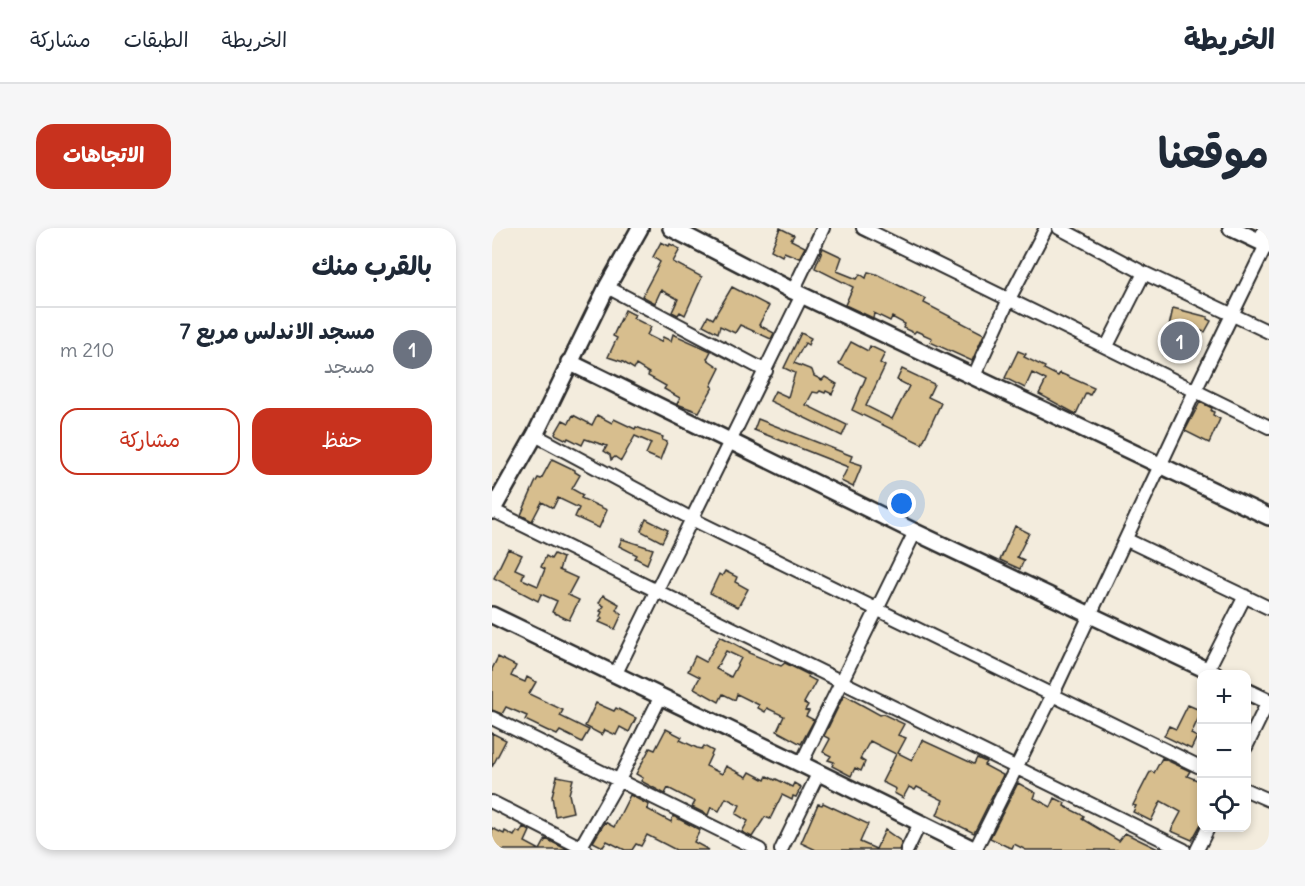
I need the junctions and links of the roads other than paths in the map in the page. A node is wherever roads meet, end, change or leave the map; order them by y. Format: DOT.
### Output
graph roads {
  1 [pos="640,228"];
  2 [pos="671,228"];
  3 [pos="823,228"];
  4 [pos="863,228"];
  5 [pos="1046,228"];
  6 [pos="1059,228"];
  7 [pos="1231,228"];
  8 [pos="1265,240"];
  9 [pos="1144,273"];
  10 [pos="607,287"];
  11 [pos="798,293"];
  12 [pos="1009,299"];
  13 [pos="1232,314"];
  14 [pos="1269,332"];
  15 [pos="1107,346"];
  16 [pos="569,362"];
  17 [pos="766,371"];
  18 [pos="974,376"];
  19 [pos="1195,391"];
  20 [pos="1269,427"];
  21 [pos="535,435"];
  22 [pos="731,440"];
  23 [pos="1160,465"];
  24 [pos="492,511"];
  25 [pos="1269,517"];
  26 [pos="692,519"];
  27 [pos="915,532"];
  28 [pos="1127,540"];
  29 [pos="656,591"];
  30 [pos="1245,596"];
  31 [pos="1269,608"];
  32 [pos="876,609"];
  33 [pos="1091,614"];
  34 [pos="492,615"];
  35 [pos="1205,670"];
  36 [pos="1212,670"];
  37 [pos="616,674"];
  38 [pos="841,680"];
  39 [pos="1251,694"];
  40 [pos="661,696"];
  41 [pos="1052,696"];
  42 [pos="1268,702"];
  43 [pos="492,718"];
  44 [pos="1251,737"];
  45 [pos="801,764"];
  46 [pos="1197,766"];
  47 [pos="1016,769"];
  48 [pos="819,772"];
  49 [pos="619,780"];
  50 [pos="1251,792"];
  51 [pos="1269,800"];
  52 [pos="492,802"];
  53 [pos="920,823"];
  54 [pos="1206,832"];
  55 [pos="581,849"];
  56 [pos="760,850"];
  57 [pos="781,850"];
  58 [pos="907,850"];
  59 [pos="975,850"];
  60 [pos="1184,850"];
  61 [pos="1197,850"];
  1 -- 10 [label="street"];
  2 -- 11 [label="street"];
  3 -- 11 [label="street"];
  4 -- 12 [label="street"];
  5 -- 12 [label="street"];
  6 -- 9 [label="street"];
  7 -- 8 [label="street"];
  8 -- 13 [label="street"];
  9 -- 13 [label="street"];
  9 -- 15 [label="street"];
  10 -- 16 [label="street"];
  10 -- 17 [label="street"];
  11 -- 17 [label="street"];
  11 -- 18 [label="street"];
  12 -- 15 [label="street"];
  12 -- 18 [label="street"];
  13 -- 14 [label="street"];
  13 -- 19 [label="street"];
  15 -- 19 [label="street"];
  16 -- 21 [label="street"];
  16 -- 22 [label="street"];
  17 -- 22 [label="street"];
  18 -- 23 [label="street"];
  19 -- 20 [label="street"];
  19 -- 23 [label="street"];
  21 -- 24 [label="street"];
  21 -- 26 [label="street"];
  22 -- 26 [label="street"];
  22 -- 27 [label="street"];
  23 -- 25 [label="street"];
  23 -- 28 [label="street"];
  24 -- 29 [label="street"];
  26 -- 29 [label="street"];
  26 -- 32 [label="street"];
  27 -- 32 [label="street"];
  27 -- 33 [label="street"];
  28 -- 30 [label="street"];
  28 -- 33 [label="street"];
  29 -- 37 [label="street"];
  29 -- 38 [label="street"];
  30 -- 31 [label="street"];
  30 -- 36 [label="street"];
  32 -- 38 [label="street"];
  32 -- 41 [label="street"];
  33 -- 35 [label="street"];
  33 -- 41 [label="street"];
  34 -- 37 [label="street"];
  37 -- 40 [label="street"];
  38 -- 45 [label="street"];
  38 -- 47 [label="street"];
  39 -- 42 [label="street"];
  40 -- 45 [label="street"];
  40 -- 49 [label="street"];
  41 -- 46 [label="street"];
  41 -- 47 [label="street"];
  42 -- 44 [label="street"];
  43 -- 49 [label="street"];
  45 -- 48 [label="street"];
  47 -- 59 [label="street"];
  47 -- 60 [label="street"];
  48 -- 53 [label="street"];
  48 -- 57 [label="street"];
  49 -- 55 [label="street"];
  49 -- 56 [label="street"];
  50 -- 51 [label="street"];
  52 -- 55 [label="street"];
  53 -- 58 [label="street"];
  53 -- 59 [label="street"];
  54 -- 61 [label="street"];
}
